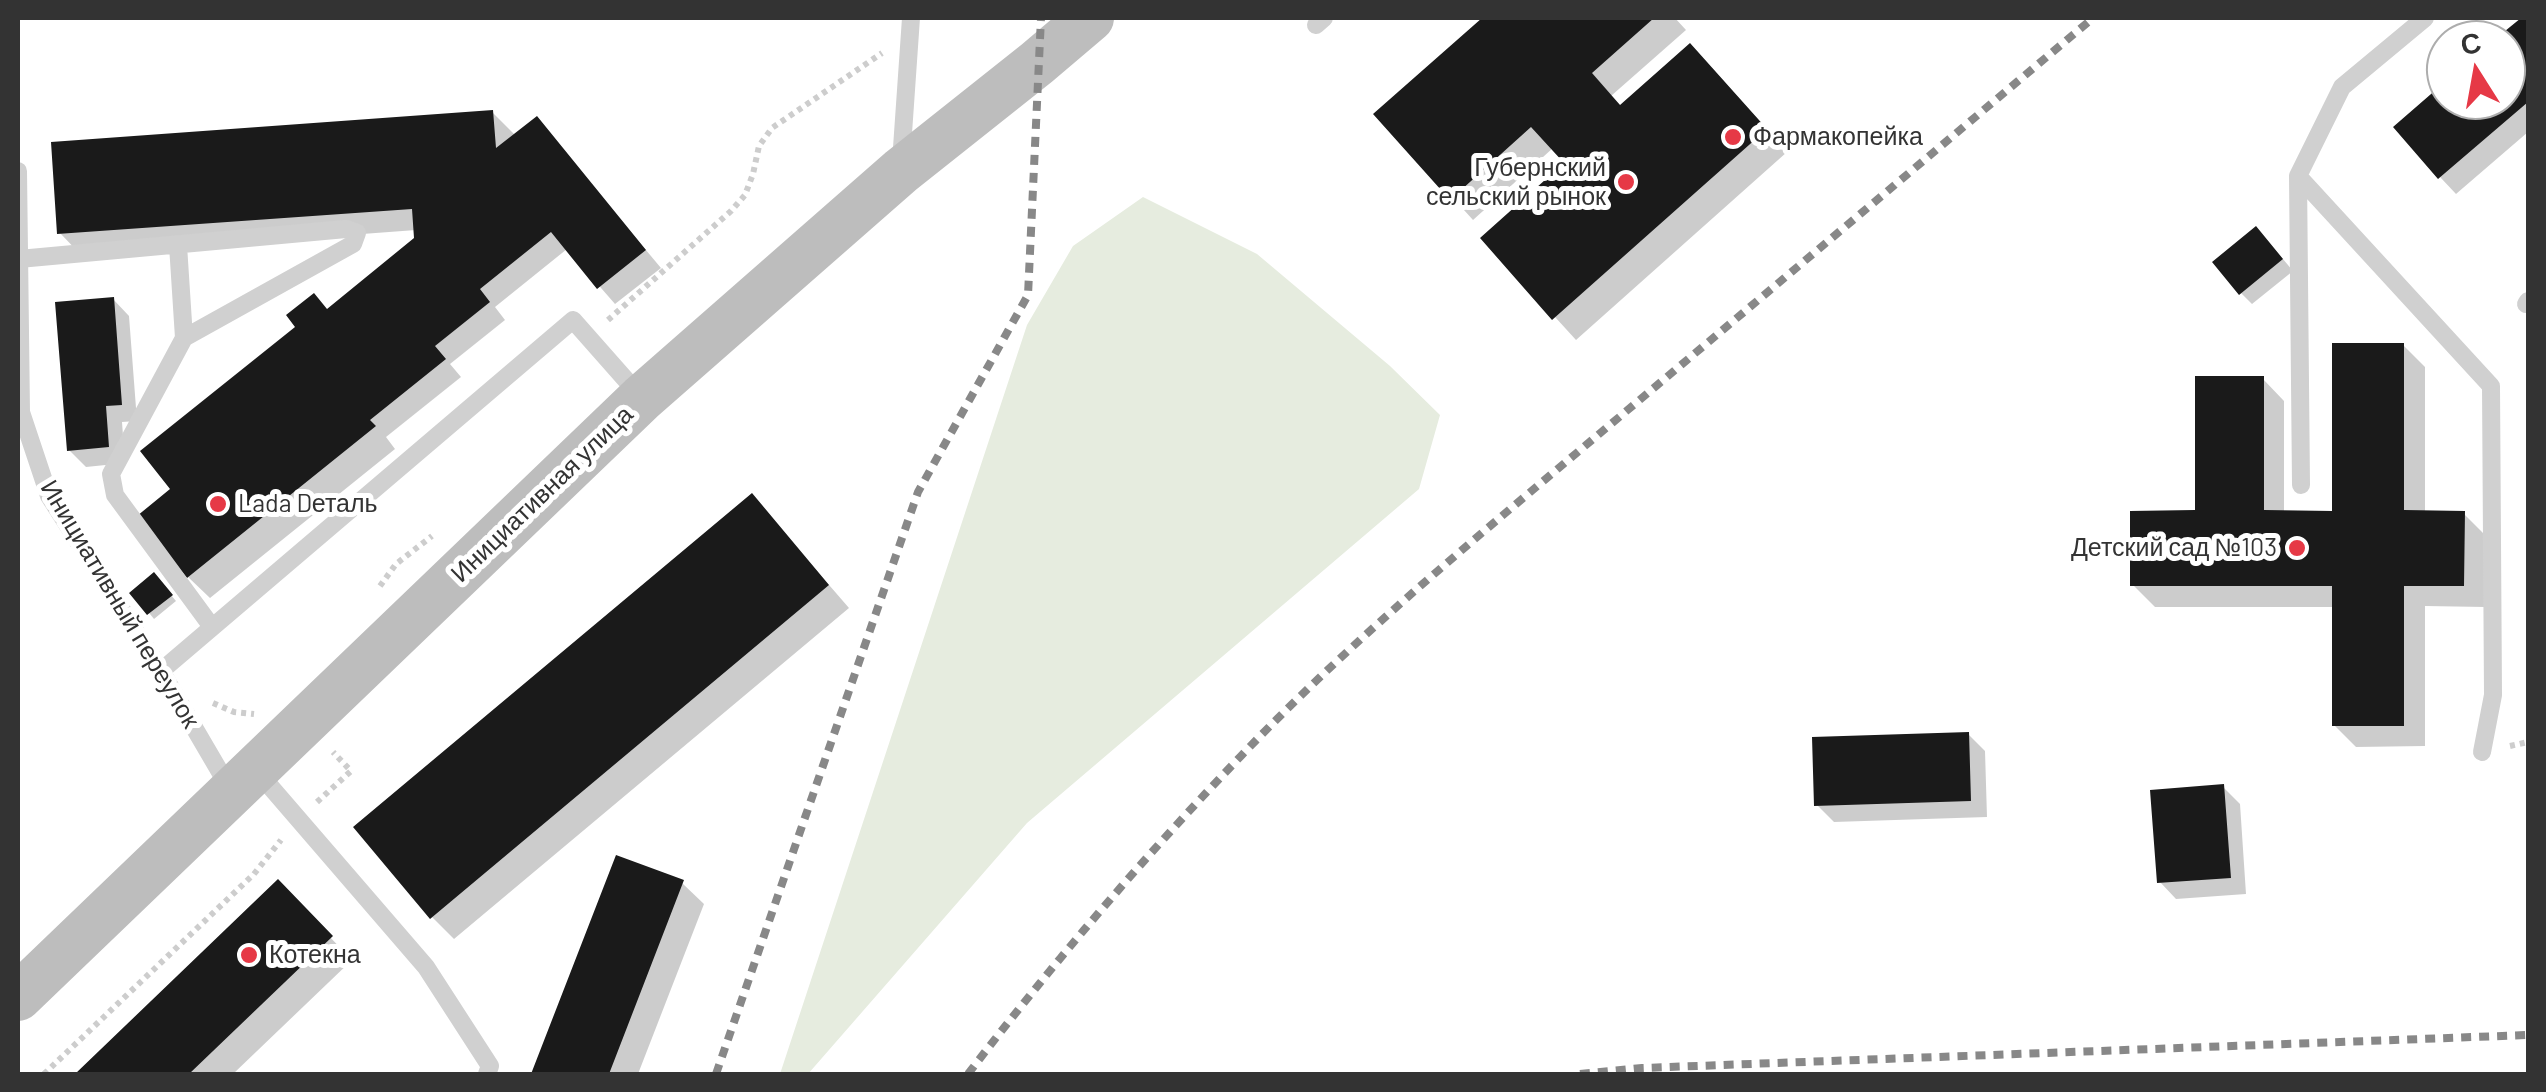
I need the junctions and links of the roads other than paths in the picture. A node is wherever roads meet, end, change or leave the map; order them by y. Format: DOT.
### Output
graph roads {
  1 [pos="1090,18"];
  2 [pos="2425,18"];
  3 [pos="910,27"];
  4 [pos="18,170"];
  5 [pos="901,171"];
  6 [pos="2298,176"];
  7 [pos="178,244"];
  8 [pos="19,260"];
  9 [pos="19,335"];
  10 [pos="184,338"];
  11 [pos="642,398"];
  12 [pos="2301,485"];
  13 [pos="212,627"];
  14 [pos="161,671"];
  15 [pos="2482,752"];
  16 [pos="244,781"];
  17 [pos="18,997"];
  18 [pos="486,1074"];
  1 -- 5 [label="main road, Инициативная улица"];
  2 -- 6 [label="lane"];
  3 -- 5 [label="lane"];
  4 -- 8 [label="lane, Инициативный переулок"];
  5 -- 11 [label="main road, Инициативная улица"];
  6 -- 12 [label="lane"];
  6 -- 15 [label="lane"];
  7 -- 8 [label="lane"];
  7 -- 10 [label="lane"];
  7 -- 10 [label="lane"];
  8 -- 9 [label="lane, Инициативный переулок"];
  9 -- 14 [label="lane, Инициативный переулок"];
  10 -- 13 [label="lane"];
  11 -- 13 [label="lane"];
  11 -- 16 [label="main road, Инициативная улица"];
  13 -- 14 [label="lane"];
  14 -- 16 [label="lane, Инициативный переулок"];
  16 -- 17 [label="main road, Инициативная улица"];
  16 -- 18 [label="lane, Инициативный переулок"];
}
